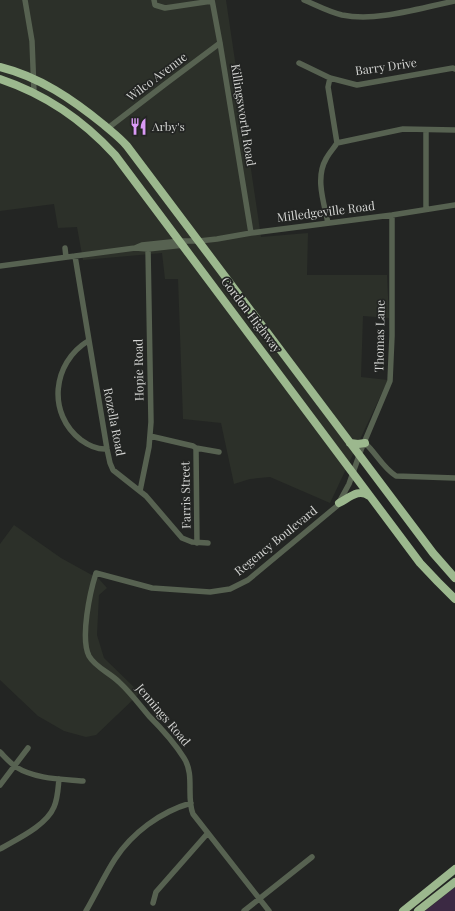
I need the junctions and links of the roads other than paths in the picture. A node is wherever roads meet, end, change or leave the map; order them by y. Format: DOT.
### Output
graph roads {
  1 [pos="25,0"];
  2 [pos="154,0"];
  3 [pos="212,0"];
  4 [pos="304,0"];
  5 [pos="455,1"];
  6 [pos="184,3"];
  7 [pos="220,43"];
  8 [pos="299,63"];
  9 [pos="0,67"];
  10 [pos="455,69"];
  11 [pos="330,78"];
  12 [pos="0,79"];
  13 [pos="34,79"];
  14 [pos="34,92"];
  15 [pos="108,128"];
  16 [pos="426,130"];
  17 [pos="455,130"];
  18 [pos="337,143"];
  19 [pos="455,205"];
  20 [pos="426,209"];
  21 [pos="392,215"];
  22 [pos="328,223"];
  23 [pos="251,233"];
  24 [pos="199,241"];
  25 [pos="182,243"];
  26 [pos="65,248"];
  27 [pos="135,248"];
  28 [pos="148,249"];
  29 [pos="74,256"];
  30 [pos="66,257"];
  31 [pos="0,266"];
  32 [pos="88,341"];
  33 [pos="150,436"];
  34 [pos="350,443"];
  35 [pos="365,443"];
  36 [pos="196,448"];
  37 [pos="106,449"];
  38 [pos="219,452"];
  39 [pos="359,456"];
  40 [pos="353,473"];
  41 [pos="455,478"];
  42 [pos="140,491"];
  43 [pos="372,499"];
  44 [pos="339,503"];
  45 [pos="197,543"];
  46 [pos="208,543"];
  47 [pos="96,573"];
  48 [pos="455,578"];
  49 [pos="455,599"];
  50 [pos="28,748"];
  51 [pos="0,752"];
  52 [pos="15,766"];
  53 [pos="59,779"];
  54 [pos="83,781"];
  55 [pos="0,785"];
  56 [pos="191,803"];
  57 [pos="207,834"];
  58 [pos="0,849"];
  59 [pos="312,857"];
  60 [pos="455,870"];
  61 [pos="455,882"];
  62 [pos="260,899"];
  63 [pos="153,903"];
  64 [pos="86,911"];
  65 [pos="244,911"];
  66 [pos="270,911"];
  67 [pos="403,911"];
  68 [pos="418,911"];
  1 -- 13 [label="street"];
  2 -- 6 [label="street"];
  3 -- 6 [label="street"];
  3 -- 7 [label="street, Killingsworth Road"];
  4 -- 5 [label="street"];
  7 -- 15 [label="street, Wilco Avenue"];
  7 -- 23 [label="street, Killingsworth Road"];
  8 -- 11 [label="street, Barry Drive"];
  9 -- 13 [label="highway, Gordon Highway"];
  10 -- 11 [label="street, Barry Drive"];
  11 -- 18 [label="street"];
  12 -- 14 [label="highway, Gordon Highway"];
  13 -- 14 [label="street"];
  13 -- 15 [label="highway, Gordon Highway"];
  14 -- 25 [label="highway, Gordon Highway"];
  15 -- 24 [label="highway, Gordon Highway"];
  16 -- 17 [label="street"];
  16 -- 18 [label="street"];
  16 -- 20 [label="street"];
  18 -- 22 [label="street"];
  19 -- 20 [label="street, Milledgeville Road"];
  20 -- 21 [label="street, Milledgeville Road"];
  21 -- 22 [label="street, Milledgeville Road"];
  21 -- 35 [label="street, Thomas Lane"];
  22 -- 23 [label="street, Milledgeville Road"];
  23 -- 24 [label="street, Milledgeville Road"];
  24 -- 25 [label="street, Milledgeville Road"];
  24 -- 34 [label="highway, Gordon Highway"];
  25 -- 27 [label="street, Milledgeville Road"];
  25 -- 28 [label="street, Milledgeville Road"];
  25 -- 40 [label="highway, Gordon Highway"];
  26 -- 30 [label="street"];
  27 -- 28 [label="street, Milledgeville Road"];
  27 -- 29 [label="street, Milledgeville Road"];
  28 -- 33 [label="street, Hopie Road"];
  29 -- 30 [label="street, Milledgeville Road"];
  29 -- 32 [label="street, Rozella Road"];
  30 -- 31 [label="street, Milledgeville Road"];
  32 -- 37 [label="street, Rozella Road"];
  32 -- 37 [label="street"];
  33 -- 36 [label="street, Farris Street"];
  33 -- 42 [label="street, Hopie Road"];
  34 -- 35 [label="highway"];
  34 -- 39 [label="highway, Gordon Highway"];
  35 -- 39 [label="street, Thomas Lane"];
  35 -- 41 [label="street"];
  36 -- 38 [label="street, Farris Street"];
  36 -- 45 [label="street, Farris Street"];
  37 -- 42 [label="street, Rozella Road"];
  39 -- 40 [label="street, Thomas Lane"];
  39 -- 48 [label="highway, Gordon Highway"];
  40 -- 43 [label="highway, Gordon Highway"];
  40 -- 44 [label="street, Regency Boulevard"];
  42 -- 45 [label="street, Rozella Road"];
  43 -- 44 [label="highway"];
  43 -- 49 [label="highway, Gordon Highway"];
  44 -- 47 [label="street, Regency Boulevard"];
  45 -- 46 [label="street, Rozella Road"];
  47 -- 56 [label="street, Jennings Road"];
  50 -- 52 [label="street"];
  51 -- 52 [label="street"];
  52 -- 53 [label="street"];
  52 -- 55 [label="street"];
  53 -- 54 [label="street"];
  53 -- 58 [label="street"];
  56 -- 57 [label="street, Jennings Road"];
  56 -- 64 [label="street"];
  57 -- 62 [label="street, Jennings Road"];
  57 -- 63 [label="street"];
  59 -- 62 [label="street"];
  60 -- 67 [label="highway"];
  61 -- 68 [label="highway"];
  62 -- 65 [label="street"];
  62 -- 66 [label="street, Jennings Road"];
}
